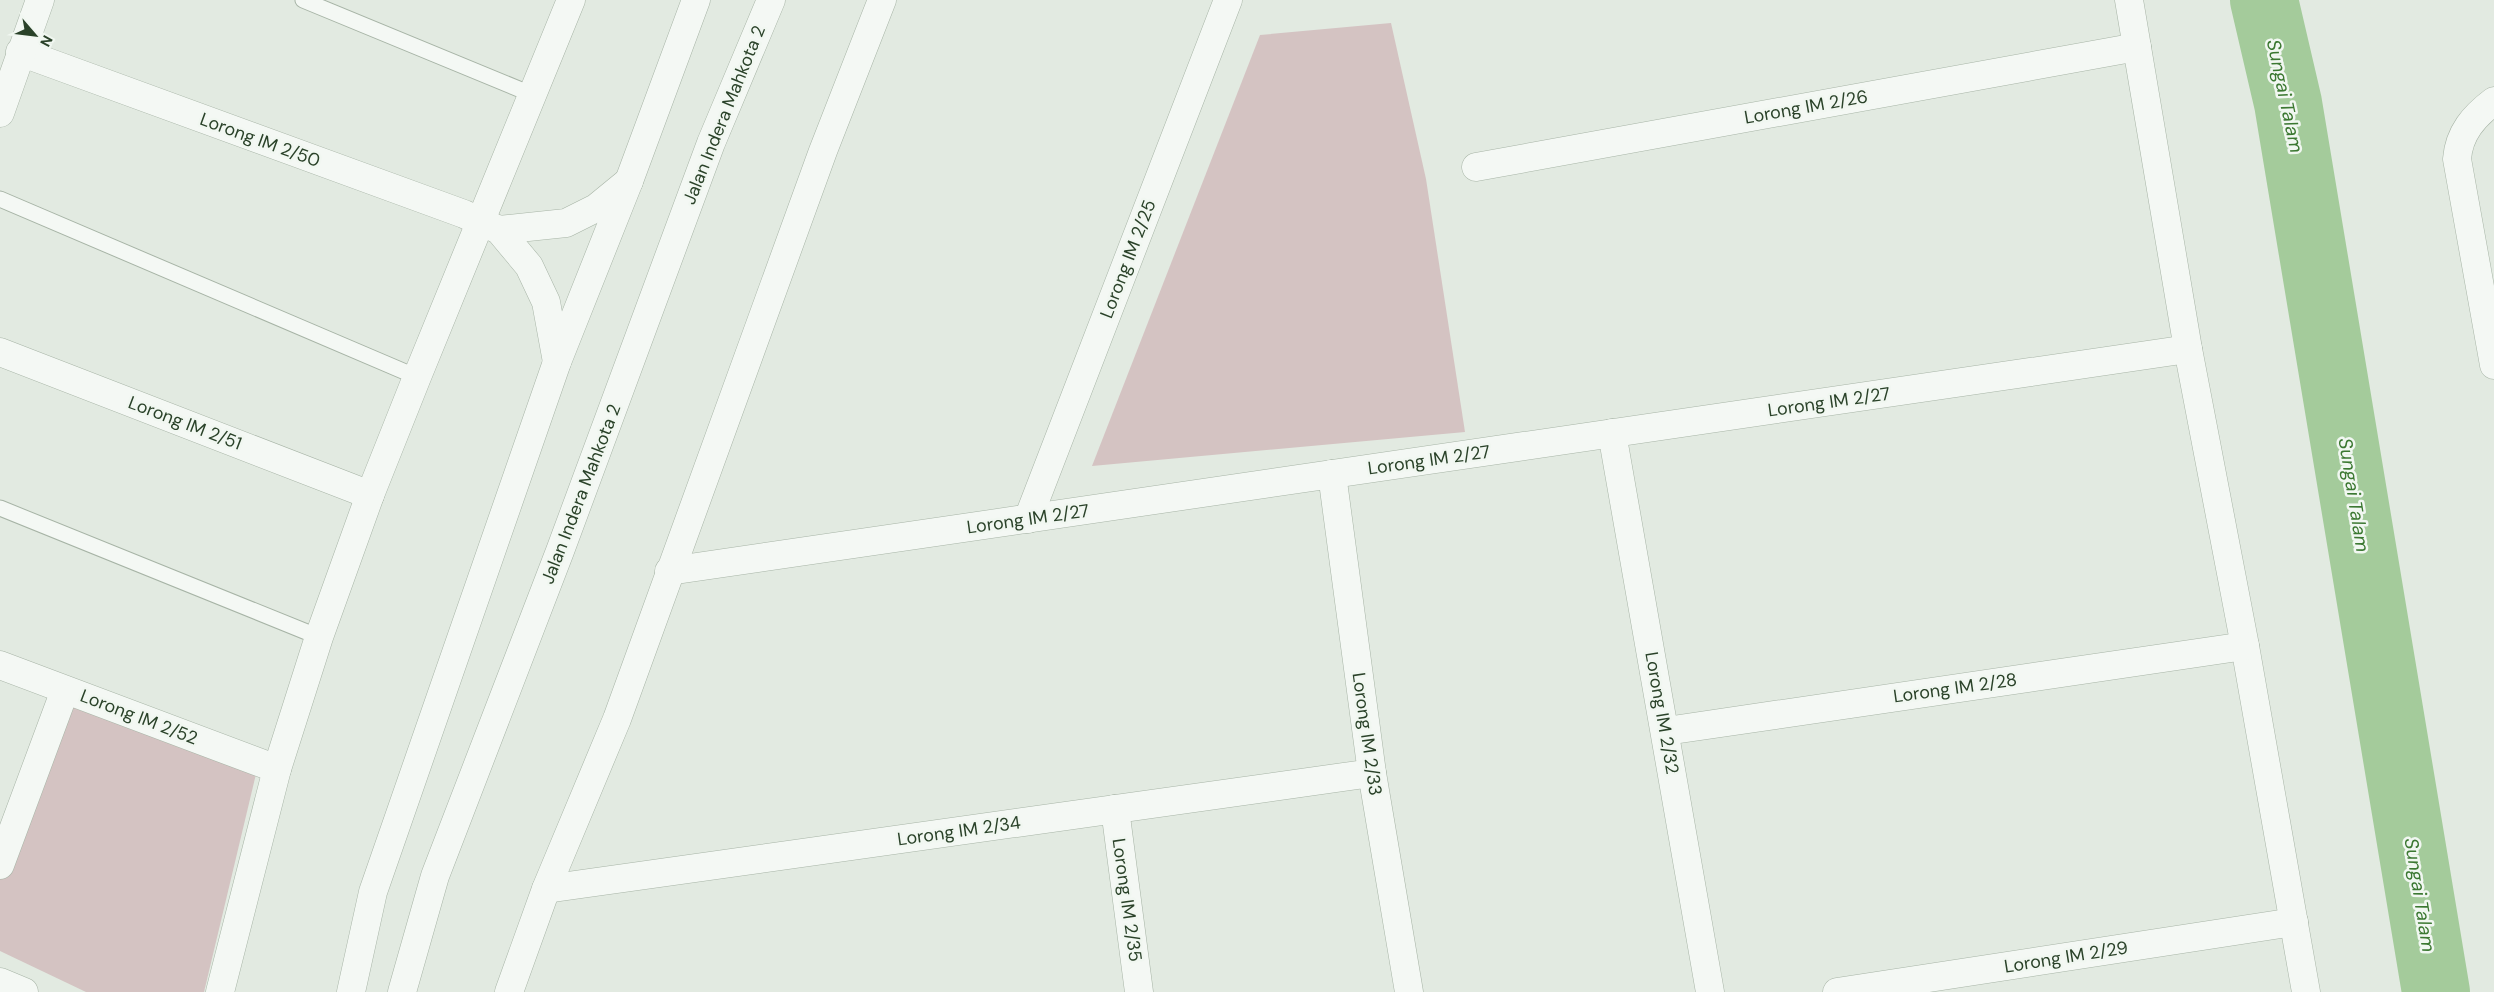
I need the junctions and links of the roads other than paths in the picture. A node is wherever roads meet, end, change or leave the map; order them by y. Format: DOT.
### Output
graph roads {
  1 [pos="40,0"];
  2 [pos="303,0"];
  3 [pos="571,0"];
  4 [pos="696,0"];
  5 [pos="771,0"];
  6 [pos="882,0"];
  7 [pos="1228,0"];
  8 [pos="2130,0"];
  9 [pos="2137,47"];
  10 [pos="20,52"];
  11 [pos="531,94"];
  12 [pos="2485,108"];
  13 [pos="0,113"];
  14 [pos="1476,167"];
  15 [pos="629,181"];
  16 [pos="0,199"];
  17 [pos="490,225"];
  18 [pos="2188,349"];
  19 [pos="0,352"];
  20 [pos="557,362"];
  21 [pos="2494,365"];
  22 [pos="417,377"];
  23 [pos="1612,433"];
  24 [pos="1332,474"];
  25 [pos="370,495"];
  26 [pos="0,508"];
  27 [pos="1028,519"];
  28 [pos="669,571"];
  29 [pos="319,637"];
  30 [pos="2245,646"];
  31 [pos="0,665"];
  32 [pos="66,690"];
  33 [pos="1666,731"];
  34 [pos="277,769"];
  35 [pos="1372,773"];
  36 [pos="1114,809"];
  37 [pos="7,825"];
  38 [pos="0,865"];
  39 [pos="546,889"];
  40 [pos="2294,922"];
  41 [pos="0,982"];
  42 [pos="24,992"];
  43 [pos="220,992"];
  44 [pos="351,992"];
  45 [pos="402,992"];
  46 [pos="509,992"];
  47 [pos="1139,992"];
  48 [pos="1409,992"];
  49 [pos="1710,992"];
  50 [pos="1837,992"];
  51 [pos="2306,992"];
  1 -- 10 [label="street"];
  2 -- 11 [label="lane"];
  3 -- 11 [label="street"];
  4 -- 15 [label="street"];
  5 -- 45 [label="street, Jalan Indera Mahkota 2"];
  6 -- 28 [label="street"];
  7 -- 27 [label="street, Lorong IM 2/25"];
  8 -- 9 [label="street"];
  9 -- 14 [label="street, Lorong IM 2/26"];
  9 -- 18 [label="street"];
  10 -- 13 [label="street"];
  10 -- 17 [label="street, Lorong IM 2/50"];
  11 -- 17 [label="street"];
  12 -- 21 [label="street"];
  15 -- 17 [label="street"];
  15 -- 20 [label="street"];
  16 -- 22 [label="lane"];
  17 -- 20 [label="street"];
  17 -- 22 [label="street"];
  18 -- 23 [label="street, Lorong IM 2/27"];
  18 -- 30 [label="street"];
  19 -- 25 [label="street, Lorong IM 2/51"];
  20 -- 44 [label="street"];
  22 -- 25 [label="street"];
  23 -- 24 [label="street, Lorong IM 2/27"];
  23 -- 33 [label="street, Lorong IM 2/32"];
  24 -- 27 [label="street, Lorong IM 2/27"];
  24 -- 35 [label="street, Lorong IM 2/33"];
  25 -- 29 [label="street"];
  26 -- 29 [label="lane"];
  27 -- 28 [label="street, Lorong IM 2/27"];
  28 -- 39 [label="street"];
  29 -- 34 [label="street"];
  30 -- 33 [label="street, Lorong IM 2/28"];
  30 -- 40 [label="street"];
  31 -- 32 [label="street, Lorong IM 2/52"];
  32 -- 34 [label="street, Lorong IM 2/52"];
  32 -- 37 [label="street"];
  33 -- 49 [label="street, Lorong IM 2/32"];
  34 -- 43 [label="street"];
  35 -- 36 [label="street, Lorong IM 2/34"];
  35 -- 48 [label="street, Lorong IM 2/33"];
  36 -- 39 [label="street, Lorong IM 2/34"];
  36 -- 47 [label="street, Lorong IM 2/35"];
  37 -- 38 [label="street"];
  39 -- 46 [label="street"];
  40 -- 50 [label="street, Lorong IM 2/29"];
  40 -- 51 [label="street"];
  41 -- 42 [label="street"];
}
